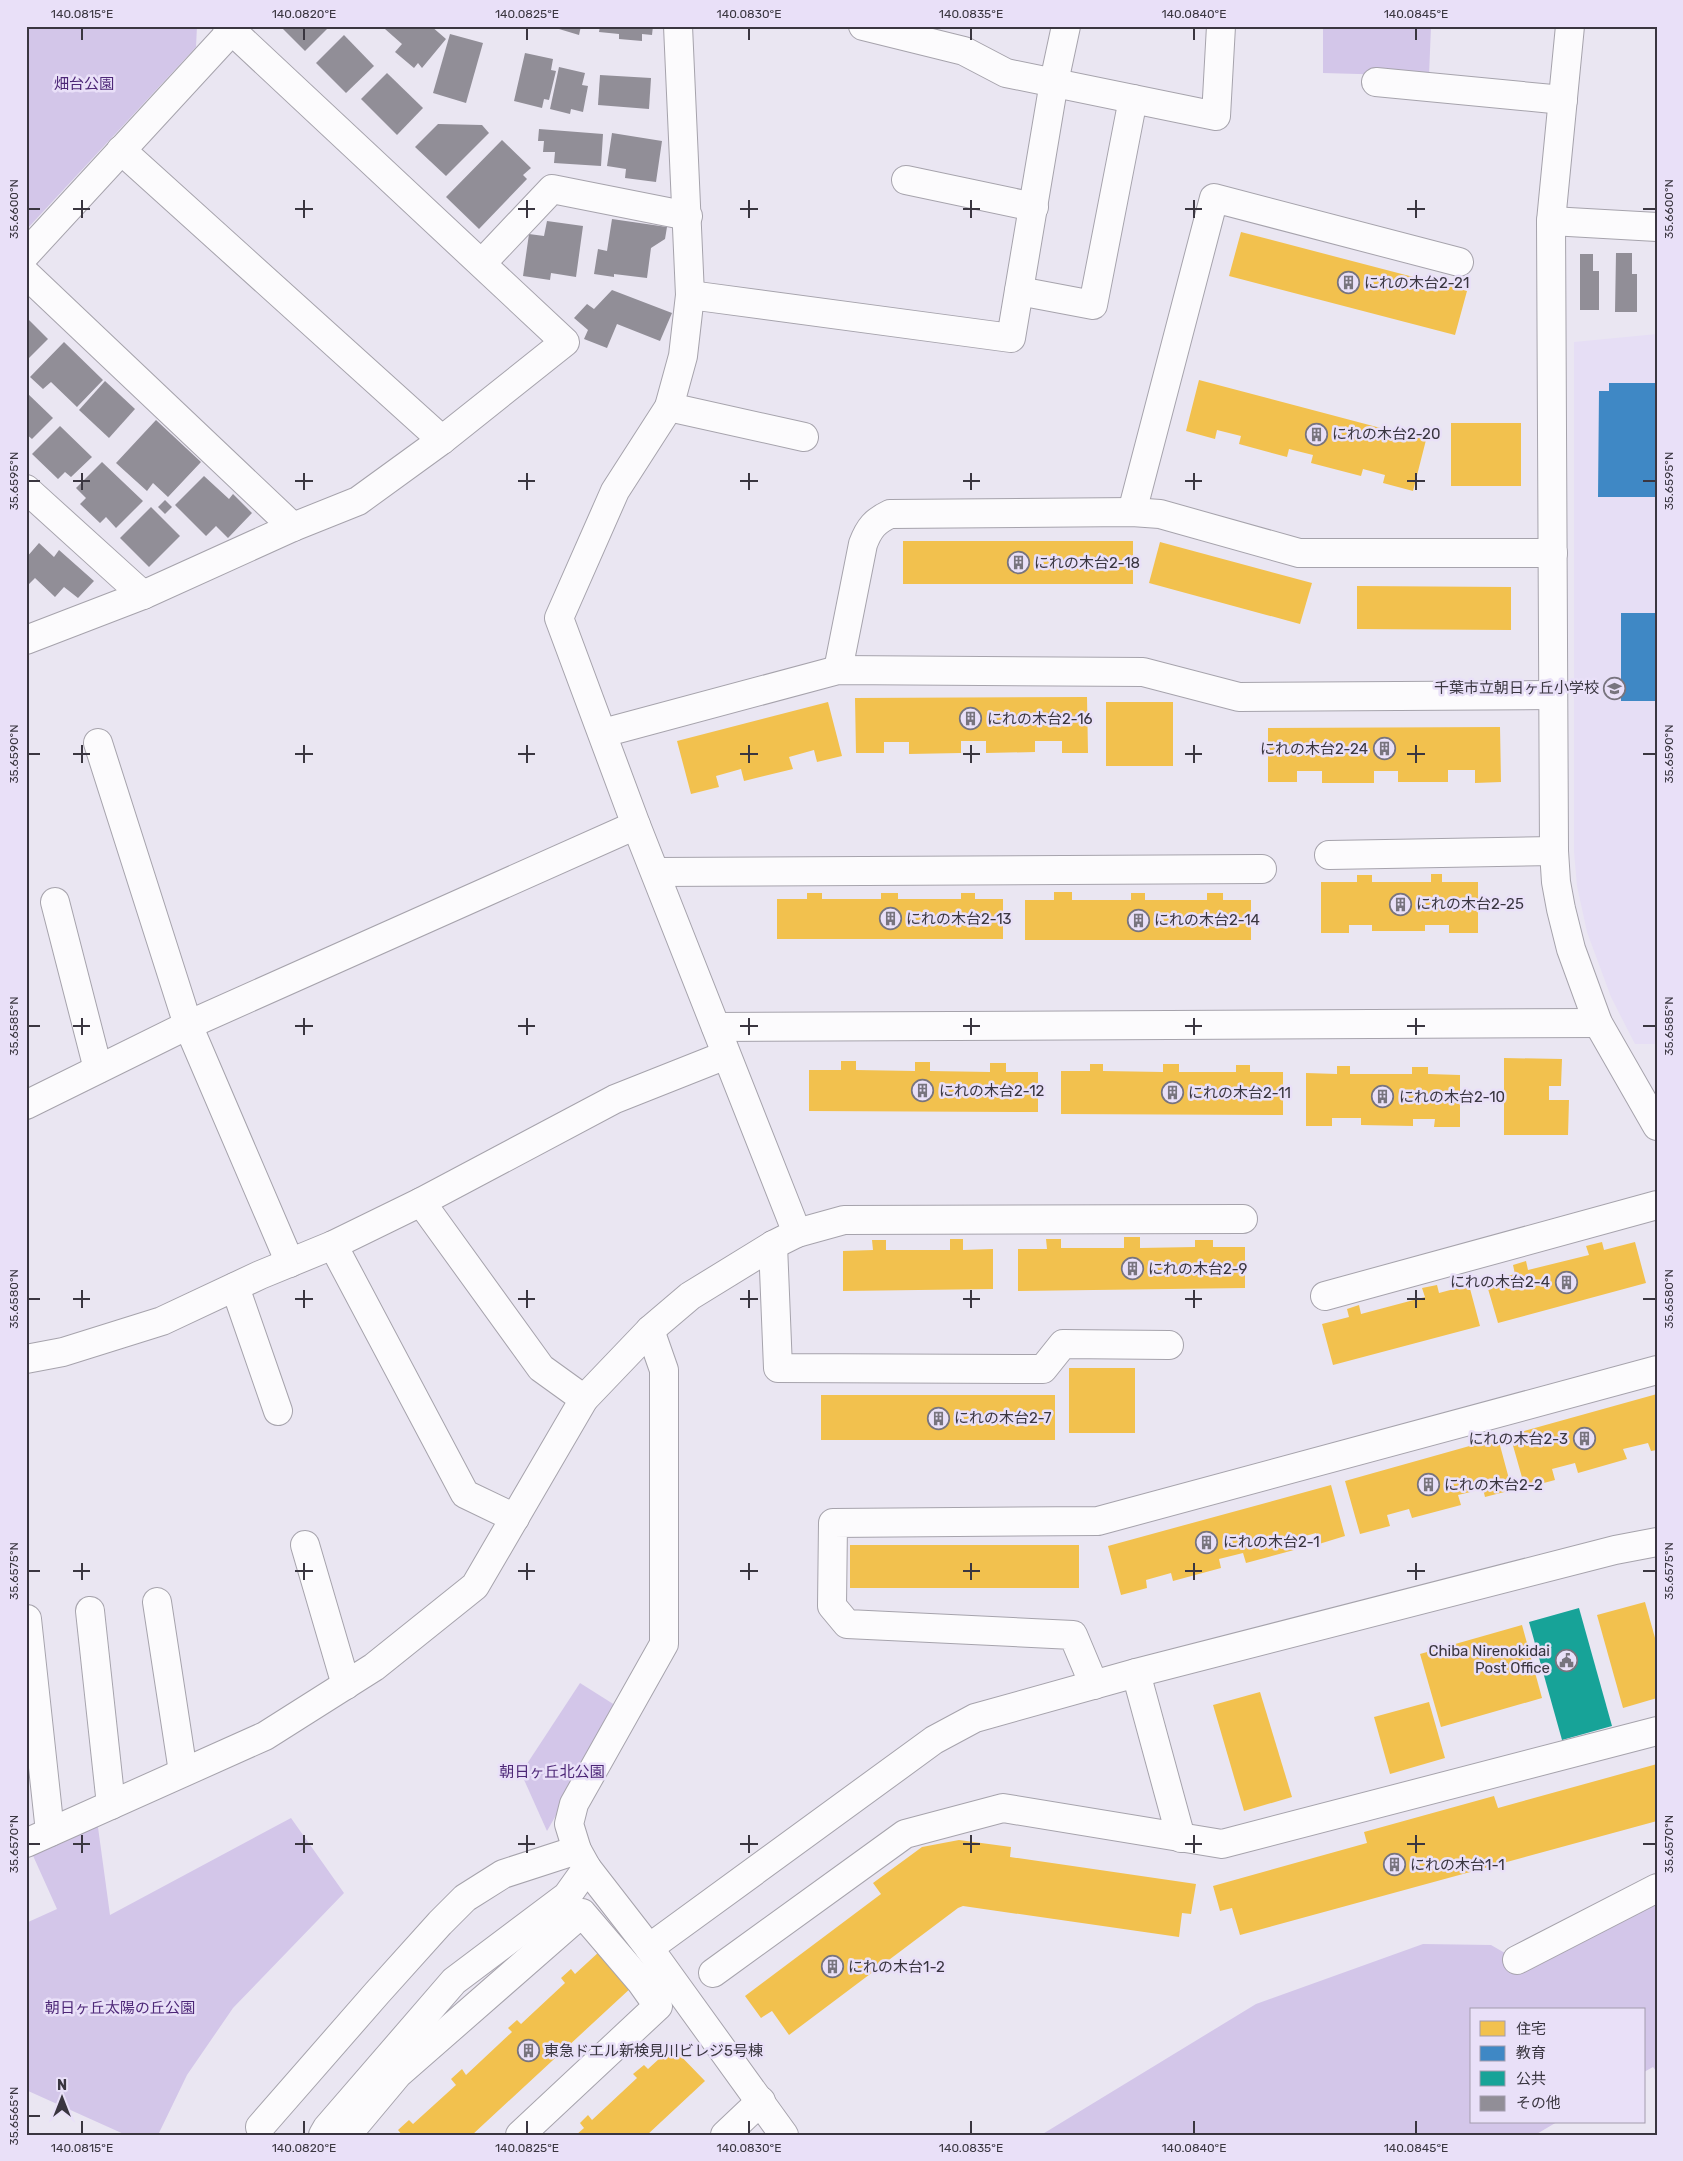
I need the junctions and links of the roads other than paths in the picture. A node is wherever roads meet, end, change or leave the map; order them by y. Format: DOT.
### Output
graph roads {
  1 [pos="678,26"];
  2 [pos="863,26"];
  3 [pos="1066,26"];
  4 [pos="1220,26"];
  5 [pos="1570,26"];
  6 [pos="232,28"];
  7 [pos="903,30"];
  8 [pos="1054,82"];
  9 [pos="1376,82"];
  10 [pos="1133,99"];
  11 [pos="1563,100"];
  12 [pos="121,150"];
  13 [pos="906,180"];
  14 [pos="1034,207"];
  15 [pos="688,216"];
  16 [pos="1551,221"];
  17 [pos="1657,227"];
  18 [pos="26,254"];
  19 [pos="1459,262"];
  20 [pos="482,263"];
  21 [pos="26,274"];
  22 [pos="1019,291"];
  23 [pos="690,295"];
  24 [pos="669,407"];
  25 [pos="804,437"];
  26 [pos="442,440"];
  27 [pos="26,489"];
  28 [pos="1132,512"];
  29 [pos="293,527"];
  30 [pos="1553,553"];
  31 [pos="143,595"];
  32 [pos="26,640"];
  33 [pos="838,670"];
  34 [pos="1553,695"];
  35 [pos="603,733"];
  36 [pos="98,743"];
  37 [pos="636,825"];
  38 [pos="1554,851"];
  39 [pos="1329,855"];
  40 [pos="1262,869"];
  41 [pos="656,872"];
  42 [pos="55,902"];
  43 [pos="1598,1023"];
  44 [pos="188,1025"];
  45 [pos="716,1027"];
  46 [pos="726,1055"];
  47 [pos="98,1069"];
  48 [pos="1646,1088"];
  49 [pos="26,1105"];
  50 [pos="1657,1126"];
  51 [pos="421,1202"];
  52 [pos="1657,1205"];
  53 [pos="1243,1219"];
  54 [pos="785,1239"];
  55 [pos="333,1245"];
  56 [pos="290,1263"];
  57 [pos="235,1287"];
  58 [pos="1325,1296"];
  59 [pos="650,1330"];
  60 [pos="1169,1345"];
  61 [pos="26,1359"];
  62 [pos="1657,1370"];
  63 [pos="584,1399"];
  64 [pos="278,1411"];
  65 [pos="515,1518"];
  66 [pos="1657,1542"];
  67 [pos="306,1545"];
  68 [pos="157,1602"];
  69 [pos="90,1611"];
  70 [pos="27,1619"];
  71 [pos="1136,1673"];
  72 [pos="346,1685"];
  73 [pos="1094,1685"];
  74 [pos="1657,1731"];
  75 [pos="183,1772"];
  76 [pos="111,1805"];
  77 [pos="38,1838"];
  78 [pos="1181,1838"];
  79 [pos="582,1859"];
  80 [pos="1657,1888"];
  81 [pos="649,1948"];
  82 [pos="1517,1960"];
  83 [pos="713,1973"];
  84 [pos="761,2101"];
  85 [pos="260,2127"];
  86 [pos="323,2135"];
  87 [pos="347,2135"];
  88 [pos="520,2135"];
  89 [pos="725,2135"];
  90 [pos="784,2135"];
  1 -- 15 [label="street"];
  2 -- 7 [label="street"];
  3 -- 8 [label="street"];
  4 -- 10 [label="street"];
  5 -- 11 [label="street"];
  6 -- 12 [label="street"];
  6 -- 20 [label="street"];
  7 -- 8 [label="street"];
  8 -- 10 [label="street"];
  8 -- 14 [label="street"];
  9 -- 11 [label="street"];
  10 -- 22 [label="street"];
  11 -- 16 [label="street"];
  12 -- 18 [label="street"];
  12 -- 26 [label="street"];
  13 -- 14 [label="street"];
  14 -- 22 [label="street"];
  15 -- 20 [label="street"];
  15 -- 23 [label="street"];
  16 -- 17 [label="street"];
  16 -- 30 [label="street"];
  19 -- 28 [label="street"];
  20 -- 26 [label="street"];
  21 -- 29 [label="street"];
  22 -- 23 [label="street"];
  23 -- 24 [label="street"];
  24 -- 25 [label="street"];
  24 -- 35 [label="street"];
  26 -- 29 [label="street"];
  27 -- 31 [label="street"];
  28 -- 30 [label="street"];
  28 -- 33 [label="street"];
  29 -- 31 [label="street"];
  30 -- 34 [label="street"];
  31 -- 32 [label="street"];
  33 -- 34 [label="street"];
  33 -- 35 [label="street"];
  34 -- 38 [label="street"];
  35 -- 37 [label="street"];
  36 -- 44 [label="street"];
  37 -- 41 [label="street"];
  37 -- 44 [label="street"];
  38 -- 39 [label="street"];
  38 -- 43 [label="street"];
  40 -- 41 [label="street"];
  41 -- 45 [label="street"];
  42 -- 47 [label="street"];
  43 -- 45 [label="street"];
  43 -- 48 [label="street"];
  44 -- 47 [label="street"];
  44 -- 56 [label="street"];
  45 -- 46 [label="street"];
  46 -- 51 [label="street"];
  46 -- 54 [label="street"];
  47 -- 49 [label="street"];
  48 -- 50 [label="street"];
  51 -- 55 [label="street"];
  51 -- 63 [label="street"];
  52 -- 58 [label="street"];
  53 -- 54 [label="street"];
  54 -- 59 [label="street"];
  54 -- 60 [label="street"];
  55 -- 56 [label="street"];
  55 -- 65 [label="street"];
  56 -- 57 [label="street"];
  57 -- 61 [label="street"];
  57 -- 64 [label="street"];
  59 -- 63 [label="street"];
  59 -- 79 [label="street"];
  62 -- 73 [label="street"];
  63 -- 65 [label="street"];
  65 -- 72 [label="street"];
  66 -- 71 [label="street"];
  67 -- 72 [label="street"];
  68 -- 75 [label="street"];
  69 -- 76 [label="street"];
  70 -- 77 [label="street"];
  71 -- 73 [label="street"];
  71 -- 78 [label="street"];
  72 -- 75 [label="street"];
  73 -- 81 [label="street"];
  74 -- 78 [label="street"];
  75 -- 76 [label="street"];
  76 -- 77 [label="street"];
  78 -- 83 [label="street"];
  79 -- 81 [label="street"];
  79 -- 85 [label="street"];
  79 -- 86 [label="street"];
  80 -- 82 [label="street"];
  81 -- 84 [label="street"];
  84 -- 89 [label="street"];
  84 -- 90 [label="street"];
  87 -- 88 [label="street"];
}
